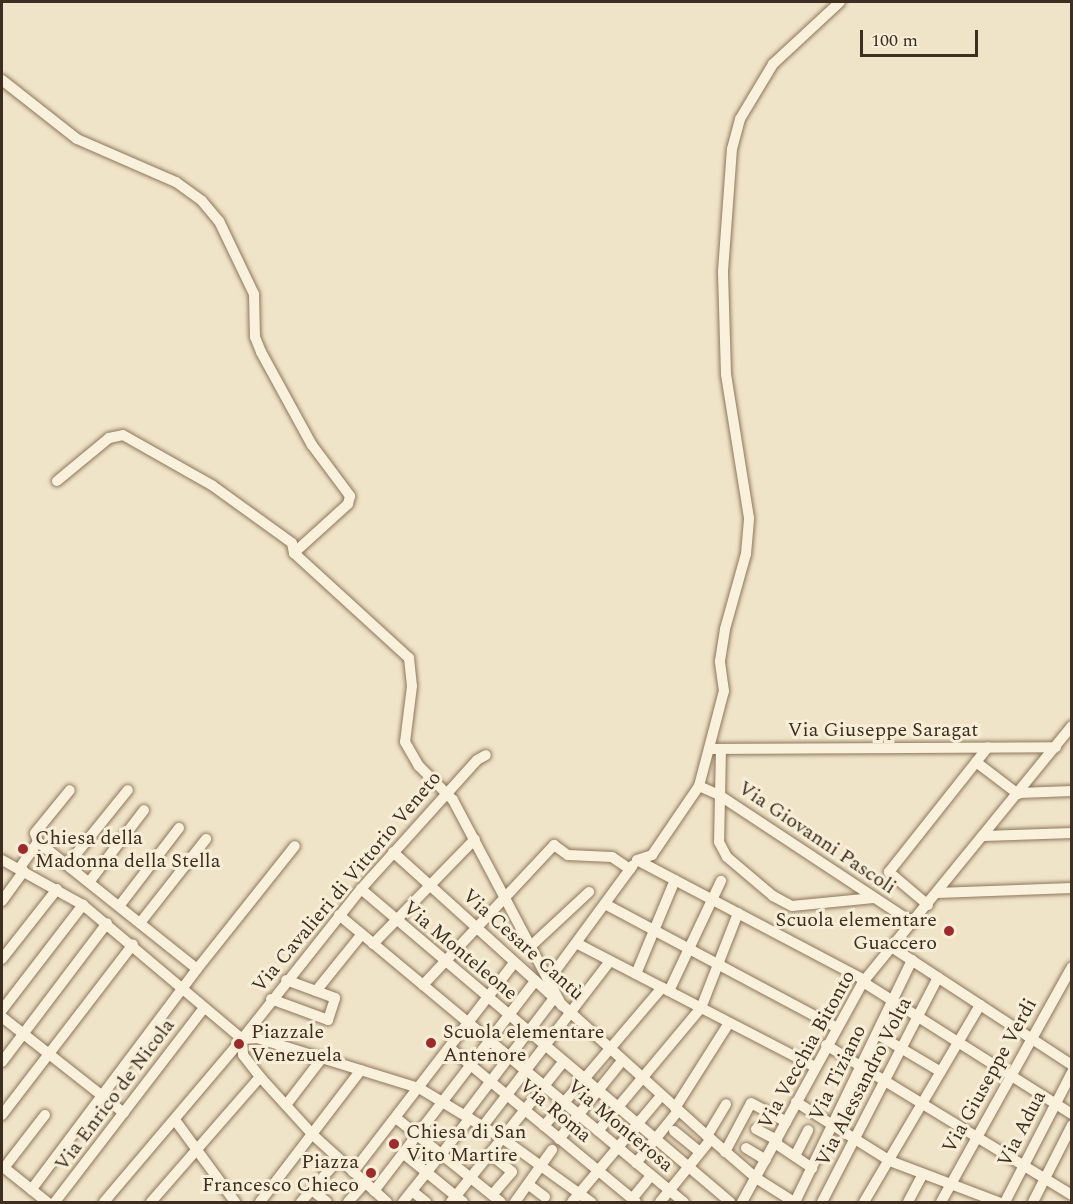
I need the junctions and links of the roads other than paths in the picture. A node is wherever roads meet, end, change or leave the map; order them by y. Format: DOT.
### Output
graph roads {
  1 [pos="840,2"];
  2 [pos="2,80"];
  3 [pos="57,481"];
  4 [pos="294,553"];
  5 [pos="1071,726"];
  6 [pos="1068,736"];
  7 [pos="988,747"];
  8 [pos="1056,747"];
  9 [pos="715,749"];
  10 [pos="486,755"];
  11 [pos="976,762"];
  12 [pos="699,786"];
  13 [pos="70,790"];
  14 [pos="128,790"];
  15 [pos="1071,791"];
  16 [pos="447,793"];
  17 [pos="1018,794"];
  18 [pos="719,795"];
  19 [pos="144,810"];
  20 [pos="178,828"];
  21 [pos="1071,832"];
  22 [pos="984,836"];
  23 [pos="206,839"];
  24 [pos="475,839"];
  25 [pos="38,842"];
  26 [pos="295,846"];
  27 [pos="393,852"];
  28 [pos="2,860"];
  29 [pos="637,860"];
  30 [pos="68,864"];
  31 [pos="630,869"];
  32 [pos="22,870"];
  33 [pos="90,880"];
  34 [pos="675,880"];
  35 [pos="721,881"];
  36 [pos="430,885"];
  37 [pos="1071,888"];
  38 [pos="57,889"];
  39 [pos="361,889"];
  40 [pos="589,892"];
  41 [pos="937,894"];
  42 [pos="505,896"];
  43 [pos="874,898"];
  44 [pos="712,900"];
  45 [pos="2,902"];
  46 [pos="605,904"];
  47 [pos="83,905"];
  48 [pos="120,905"];
  49 [pos="928,905"];
  50 [pos="738,914"];
  51 [pos="339,915"];
  52 [pos="396,920"];
  53 [pos="107,923"];
  54 [pos="140,923"];
  55 [pos="913,923"];
  56 [pos="476,928"];
  57 [pos="652,929"];
  58 [pos="362,934"];
  59 [pos="133,944"];
  60 [pos="373,944"];
  61 [pos="578,944"];
  62 [pos="532,945"];
  63 [pos="893,948"];
  64 [pos="688,949"];
  65 [pos="2,959"];
  66 [pos="912,960"];
  67 [pos="610,961"];
  68 [pos="444,963"];
  69 [pos="514,963"];
  70 [pos="717,964"];
  71 [pos="1071,967"];
  72 [pos="197,969"];
  73 [pos="636,974"];
  74 [pos="939,977"];
  75 [pos="550,978"];
  76 [pos="286,981"];
  77 [pos="535,981"];
  78 [pos="864,981"];
  79 [pos="423,985"];
  80 [pos="182,989"];
  81 [pos="666,989"];
  82 [pos="316,991"];
  83 [pos="487,998"];
  84 [pos="271,999"];
  85 [pos="558,1002"];
  86 [pos="893,1002"];
  87 [pos="980,1005"];
  88 [pos="701,1008"];
  89 [pos="203,1009"];
  90 [pos="2,1011"];
  91 [pos="572,1014"];
  92 [pos="509,1016"];
  93 [pos="2,1017"];
  94 [pos="917,1017"];
  95 [pos="729,1023"];
  96 [pos="468,1024"];
  97 [pos="835,1027"];
  98 [pos="528,1032"];
  99 [pos="23,1034"];
  100 [pos="877,1034"];
  101 [pos="242,1039"];
  102 [pos="1031,1039"];
  103 [pos="490,1042"];
  104 [pos="958,1042"];
  105 [pos="826,1045"];
  106 [pos="546,1047"];
  107 [pos="450,1048"];
  108 [pos="901,1048"];
  109 [pos="608,1049"];
  110 [pos="49,1053"];
  111 [pos="508,1057"];
  112 [pos="321,1058"];
  113 [pos="622,1061"];
  114 [pos="2,1062"];
  115 [pos="563,1062"];
  116 [pos="861,1065"];
  117 [pos="1071,1065"];
  118 [pos="472,1066"];
  119 [pos="814,1067"];
  120 [pos="362,1070"];
  121 [pos="526,1072"];
  122 [pos="941,1072"];
  123 [pos="1071,1072"];
  124 [pos="1010,1075"];
  125 [pos="260,1077"];
  126 [pos="583,1079"];
  127 [pos="642,1079"];
  128 [pos="884,1079"];
  129 [pos="490,1081"];
  130 [pos="543,1086"];
  131 [pos="419,1088"];
  132 [pos="598,1091"];
  133 [pos="101,1095"];
  134 [pos="508,1095"];
  135 [pos="661,1096"];
  136 [pos="796,1102"];
  137 [pos="445,1103"];
  138 [pos="564,1103"];
  139 [pos="922,1103"];
  140 [pos="726,1104"];
  141 [pos="1055,1104"];
  142 [pos="286,1105"];
  143 [pos="618,1108"];
  144 [pos="525,1110"];
  145 [pos="677,1110"];
  146 [pos="124,1113"];
  147 [pos="1071,1114"];
  148 [pos="2,1115"];
  149 [pos="45,1115"];
  150 [pos="578,1115"];
  151 [pos="468,1116"];
  152 [pos="396,1118"];
  153 [pos="175,1120"];
  154 [pos="786,1122"];
  155 [pos="637,1124"];
  156 [pos="832,1125"];
  157 [pos="1071,1125"];
  158 [pos="483,1126"];
  159 [pos="544,1126"];
  160 [pos="756,1129"];
  161 [pos="808,1130"];
  162 [pos="598,1131"];
  163 [pos="675,1131"];
  164 [pos="314,1135"];
  165 [pos="977,1135"];
  166 [pos="418,1136"];
  167 [pos="502,1138"];
  168 [pos="709,1138"];
  169 [pos="855,1138"];
  170 [pos="559,1139"];
  171 [pos="655,1139"];
  172 [pos="776,1141"];
  173 [pos="618,1148"];
  174 [pos="746,1148"];
  175 [pos="196,1149"];
  176 [pos="552,1150"];
  177 [pos="700,1152"];
  178 [pos="725,1152"];
  179 [pos="404,1154"];
  180 [pos="490,1154"];
  181 [pos="441,1155"];
  182 [pos="795,1156"];
  183 [pos="339,1159"];
  184 [pos="766,1160"];
  185 [pos="890,1161"];
  186 [pos="636,1163"];
  187 [pos="1024,1166"];
  188 [pos="3,1167"];
  189 [pos="544,1167"];
  190 [pos="688,1167"];
  191 [pos="812,1168"];
  192 [pos="598,1171"];
  193 [pos="353,1172"];
  194 [pos="427,1173"];
  195 [pos="923,1174"];
  196 [pos="756,1178"];
  197 [pos="1045,1178"];
  198 [pos="471,1179"];
  199 [pos="648,1179"];
  200 [pos="365,1183"];
  201 [pos="529,1185"];
  202 [pos="951,1186"];
  203 [pos="31,1190"];
  204 [pos="312,1190"];
  205 [pos="669,1190"];
  206 [pos="374,1191"];
  207 [pos="412,1191"];
  208 [pos="580,1192"];
  209 [pos="492,1195"];
  210 [pos="1071,1195"];
  211 [pos="545,1197"];
  212 [pos="267,1200"];
  213 [pos="457,1201"];
  214 [pos="634,1201"];
  215 [pos="47,1203"];
  216 [pos="55,1203"];
  217 [pos="105,1203"];
  218 [pos="151,1203"];
  219 [pos="235,1203"];
  220 [pos="301,1203"];
  221 [pos="327,1203"];
  222 [pos="348,1203"];
  223 [pos="387,1203"];
  224 [pos="403,1203"];
  225 [pos="426,1203"];
  226 [pos="501,1203"];
  227 [pos="515,1203"];
  228 [pos="572,1203"];
  229 [pos="591,1203"];
  230 [pos="660,1203"];
  231 [pos="684,1203"];
  232 [pos="730,1203"];
  233 [pos="742,1203"];
  234 [pos="795,1203"];
  235 [pos="822,1203"];
  236 [pos="864,1203"];
  237 [pos="908,1203"];
  238 [pos="941,1203"];
  239 [pos="998,1203"];
  240 [pos="1005,1203"];
  241 [pos="1033,1203"];
  1 -- 9 [label="street"];
  2 -- 4 [label="street"];
  3 -- 4 [label="street"];
  4 -- 16 [label="street"];
  5 -- 6 [label="street, Via Vecchia Bitonto"];
  6 -- 8 [label="street, Via Vecchia Bitonto"];
  7 -- 8 [label="street, Via Giuseppe Saragat"];
  7 -- 9 [label="street, Via Giuseppe Saragat"];
  7 -- 11 [label="street"];
  8 -- 17 [label="street, Via Vecchia Bitonto"];
  9 -- 12 [label="street"];
  9 -- 18 [label="street"];
  10 -- 16 [label="street, Via Cavalieri di Vittorio Veneto"];
  11 -- 17 [label="street"];
  11 -- 49 [label="street"];
  12 -- 18 [label="street, Via Giovanni Pascoli"];
  12 -- 29 [label="street"];
  13 -- 25 [label="street"];
  14 -- 30 [label="street"];
  15 -- 17 [label="street"];
  16 -- 24 [label="street"];
  16 -- 27 [label="street, Via Cavalieri di Vittorio Veneto"];
  17 -- 22 [label="street, Via Vecchia Bitonto"];
  18 -- 43 [label="street, Via Giovanni Pascoli"];
  18 -- 43 [label="street"];
  19 -- 33 [label="street"];
  20 -- 48 [label="street"];
  21 -- 22 [label="street"];
  22 -- 41 [label="street, Via Vecchia Bitonto"];
  23 -- 54 [label="street"];
  24 -- 36 [label="street"];
  24 -- 42 [label="street"];
  25 -- 30 [label="street"];
  25 -- 32 [label="street"];
  26 -- 72 [label="street"];
  27 -- 36 [label="street, Via Cesare Cantù"];
  27 -- 39 [label="street, Via Cavalieri di Vittorio Veneto"];
  28 -- 32 [label="street"];
  29 -- 31 [label="street"];
  29 -- 34 [label="street"];
  30 -- 33 [label="street"];
  31 -- 42 [label="street"];
  31 -- 46 [label="street"];
  32 -- 38 [label="street"];
  32 -- 45 [label="street"];
  33 -- 48 [label="street"];
  34 -- 44 [label="street"];
  34 -- 57 [label="street"];
  35 -- 44 [label="street"];
  36 -- 52 [label="street"];
  36 -- 56 [label="street, Via Cesare Cantù"];
  37 -- 41 [label="street"];
  38 -- 47 [label="street"];
  38 -- 65 [label="street"];
  39 -- 51 [label="street, Via Cavalieri di Vittorio Veneto"];
  39 -- 52 [label="street, Via Monteleone"];
  40 -- 62 [label="street"];
  41 -- 49 [label="street, Via Vecchia Bitonto"];
  42 -- 56 [label="street"];
  42 -- 62 [label="street"];
  43 -- 55 [label="street, Via Giovanni Pascoli"];
  44 -- 50 [label="street"];
  44 -- 64 [label="street"];
  46 -- 57 [label="street"];
  46 -- 61 [label="street"];
  47 -- 53 [label="street"];
  47 -- 90 [label="street"];
  48 -- 54 [label="street"];
  49 -- 55 [label="street, Via Vecchia Bitonto"];
  50 -- 70 [label="street"];
  50 -- 78 [label="street"];
  51 -- 58 [label="street, Via Monterosa"];
  51 -- 76 [label="street, Via Cavalieri di Vittorio Veneto"];
  52 -- 60 [label="street"];
  52 -- 68 [label="street, Via Monteleone"];
  53 -- 59 [label="street"];
  53 -- 99 [label="street"];
  54 -- 72 [label="street"];
  55 -- 63 [label="street, Via Vecchia Bitonto"];
  56 -- 68 [label="street"];
  56 -- 69 [label="street, Via Cesare Cantù"];
  57 -- 64 [label="street"];
  57 -- 73 [label="street"];
  58 -- 60 [label="street, Via Monterosa"];
  58 -- 82 [label="street"];
  59 -- 80 [label="street"];
  59 -- 110 [label="street"];
  60 -- 79 [label="street, Via Monterosa"];
  61 -- 67 [label="street"];
  61 -- 75 [label="street"];
  62 -- 75 [label="street"];
  63 -- 66 [label="street"];
  63 -- 78 [label="street, Via Vecchia Bitonto"];
  64 -- 70 [label="street"];
  64 -- 81 [label="street"];
  66 -- 74 [label="street"];
  66 -- 86 [label="street, Via Tiziano"];
  67 -- 73 [label="street"];
  67 -- 91 [label="street"];
  68 -- 79 [label="street"];
  68 -- 83 [label="street, Via Monteleone"];
  69 -- 77 [label="street, Via Cesare Cantù"];
  69 -- 83 [label="street"];
  70 -- 88 [label="street"];
  70 -- 97 [label="street"];
  71 -- 102 [label="street, Via Giuseppe Verdi"];
  72 -- 80 [label="street"];
  73 -- 81 [label="street"];
  74 -- 87 [label="street"];
  74 -- 94 [label="street, Via Alessandro Volta"];
  75 -- 85 [label="street"];
  76 -- 82 [label="street"];
  76 -- 84 [label="street, Via Cavalieri di Vittorio Veneto"];
  77 -- 85 [label="street, Via Cesare Cantù"];
  77 -- 92 [label="street"];
  78 -- 86 [label="street"];
  78 -- 97 [label="street, Via Vecchia Bitonto"];
  79 -- 96 [label="street, Via Monterosa"];
  80 -- 89 [label="street"];
  80 -- 133 [label="street"];
  81 -- 88 [label="street"];
  81 -- 109 [label="street"];
  82 -- 84 [label="street"];
  83 -- 92 [label="street, Via Monteleone"];
  83 -- 96 [label="street"];
  84 -- 101 [label="street, Via Cavalieri di Vittorio Veneto"];
  85 -- 91 [label="street, Via Cesare Cantù"];
  85 -- 98 [label="street"];
  86 -- 94 [label="street"];
  86 -- 100 [label="street, Via Tiziano"];
  87 -- 102 [label="street"];
  87 -- 104 [label="street"];
  88 -- 95 [label="street"];
  88 -- 127 [label="street"];
  89 -- 101 [label="street"];
  89 -- 146 [label="street, Via Enrico de Nicola"];
  91 -- 106 [label="street"];
  91 -- 109 [label="street, Via Cesare Cantù"];
  92 -- 98 [label="street, Via Monteleone"];
  92 -- 103 [label="street"];
  93 -- 99 [label="street"];
  94 -- 104 [label="street"];
  94 -- 108 [label="street, Via Alessandro Volta"];
  95 -- 119 [label="street"];
  95 -- 145 [label="street"];
  96 -- 103 [label="street, Via Monterosa"];
  96 -- 107 [label="street"];
  97 -- 105 [label="street, Via Vecchia Bitonto"];
  98 -- 106 [label="street, Via Monteleone"];
  98 -- 111 [label="street"];
  99 -- 110 [label="street"];
  99 -- 114 [label="street"];
  100 -- 108 [label="street"];
  100 -- 116 [label="street, Via Tiziano"];
  101 -- 112 [label="street"];
  101 -- 125 [label="street"];
  101 -- 153 [label="street, Via Cavalieri di Vittorio Veneto"];
  102 -- 117 [label="street"];
  102 -- 124 [label="street, Via Giuseppe Verdi"];
  103 -- 111 [label="street, Via Monterosa"];
  103 -- 118 [label="street"];
  104 -- 122 [label="street"];
  104 -- 124 [label="street"];
  105 -- 116 [label="street"];
  105 -- 119 [label="street, Via Vecchia Bitonto"];
  106 -- 115 [label="street, Via Monteleone"];
  106 -- 121 [label="street"];
  107 -- 118 [label="street, Via Roma"];
  107 -- 131 [label="street"];
  108 -- 122 [label="street"];
  108 -- 128 [label="street, Via Alessandro Volta"];
  109 -- 113 [label="street, Via Cesare Cantù"];
  109 -- 126 [label="street"];
  110 -- 133 [label="street"];
  110 -- 148 [label="street"];
  111 -- 121 [label="street, Via Monterosa"];
  111 -- 129 [label="street"];
  112 -- 120 [label="street"];
  112 -- 142 [label="street"];
  113 -- 127 [label="street, Via Cesare Cantù"];
  113 -- 132 [label="street"];
  115 -- 126 [label="street, Via Monteleone"];
  115 -- 130 [label="street"];
  116 -- 128 [label="street"];
  116 -- 156 [label="street, Via Tiziano"];
  118 -- 129 [label="street, Via Roma"];
  118 -- 137 [label="street"];
  119 -- 136 [label="street, Via Vecchia Bitonto"];
  120 -- 131 [label="street"];
  120 -- 164 [label="street"];
  121 -- 130 [label="street, Via Monterosa"];
  121 -- 134 [label="street"];
  122 -- 139 [label="street"];
  123 -- 141 [label="street, Via Adua"];
  124 -- 141 [label="street"];
  124 -- 165 [label="street, Via Giuseppe Verdi"];
  125 -- 142 [label="street"];
  125 -- 175 [label="street"];
  126 -- 132 [label="street, Via Monteleone"];
  126 -- 138 [label="street"];
  127 -- 135 [label="street, Via Cesare Cantù"];
  127 -- 143 [label="street"];
  128 -- 139 [label="street"];
  128 -- 169 [label="street, Via Alessandro Volta"];
  129 -- 134 [label="street, Via Roma"];
  129 -- 151 [label="street"];
  130 -- 138 [label="street, Via Monterosa"];
  130 -- 144 [label="street"];
  131 -- 137 [label="street"];
  131 -- 152 [label="street"];
  132 -- 143 [label="street, Via Monteleone"];
  132 -- 150 [label="street"];
  133 -- 146 [label="street"];
  133 -- 203 [label="street"];
  134 -- 144 [label="street, Via Roma"];
  134 -- 158 [label="street"];
  135 -- 145 [label="street, Via Cesare Cantù"];
  135 -- 155 [label="street"];
  136 -- 154 [label="street, Via Vecchia Bitonto"];
  136 -- 156 [label="street"];
  137 -- 151 [label="street"];
  137 -- 166 [label="street"];
  138 -- 150 [label="street, Via Monterosa"];
  138 -- 159 [label="street"];
  139 -- 165 [label="street"];
  139 -- 185 [label="street"];
  140 -- 168 [label="street"];
  141 -- 147 [label="street"];
  141 -- 187 [label="street, Via Adua"];
  142 -- 164 [label="street"];
  143 -- 155 [label="street, Via Monteleone"];
  143 -- 162 [label="street"];
  144 -- 159 [label="street, Via Roma"];
  144 -- 167 [label="street"];
  145 -- 168 [label="street, Via Cesare Cantù"];
  145 -- 171 [label="street"];
  146 -- 216 [label="street, Via Enrico de Nicola"];
  149 -- 188 [label="street"];
  150 -- 162 [label="street, Via Monterosa"];
  150 -- 170 [label="street"];
  151 -- 158 [label="street"];
  151 -- 181 [label="street"];
  152 -- 166 [label="street"];
  152 -- 193 [label="street"];
  153 -- 175 [label="street"];
  153 -- 217 [label="street, Via Cavalieri di Vittorio Veneto"];
  154 -- 172 [label="street, Via Vecchia Bitonto"];
  154 -- 178 [label="street"];
  155 -- 171 [label="street, Via Monteleone"];
  155 -- 173 [label="street"];
  156 -- 169 [label="street"];
  156 -- 191 [label="street, Via Tiziano"];
  157 -- 197 [label="street"];
  158 -- 167 [label="street"];
  159 -- 170 [label="street, Via Roma"];
  160 -- 172 [label="street"];
  161 -- 182 [label="street"];
  162 -- 173 [label="street, Via Monterosa"];
  163 -- 177 [label="street"];
  164 -- 183 [label="street"];
  164 -- 212 [label="street"];
  165 -- 187 [label="street"];
  165 -- 202 [label="street, Via Giuseppe Verdi"];
  166 -- 179 [label="street"];
  166 -- 181 [label="street"];
  167 -- 180 [label="street"];
  167 -- 189 [label="street"];
  168 -- 177 [label="street"];
  168 -- 178 [label="street, Via Cesare Cantù"];
  169 -- 185 [label="street"];
  169 -- 235 [label="street, Via Alessandro Volta"];
  170 -- 192 [label="street, Via Roma"];
  171 -- 186 [label="street"];
  171 -- 190 [label="street, Via Monteleone"];
  172 -- 182 [label="street"];
  172 -- 184 [label="street, Via Vecchia Bitonto"];
  173 -- 186 [label="street, Via Monterosa"];
  173 -- 192 [label="street"];
  174 -- 184 [label="street"];
  175 -- 218 [label="street"];
  175 -- 219 [label="street"];
  176 -- 189 [label="street"];
  177 -- 190 [label="street"];
  178 -- 196 [label="street, Via Cesare Cantù"];
  179 -- 194 [label="street"];
  179 -- 206 [label="street"];
  180 -- 198 [label="street"];
  180 -- 209 [label="street"];
  181 -- 194 [label="street"];
  181 -- 198 [label="street"];
  182 -- 191 [label="street"];
  183 -- 193 [label="street"];
  183 -- 204 [label="street"];
  184 -- 196 [label="street, Via Vecchia Bitonto"];
  185 -- 195 [label="street"];
  185 -- 236 [label="street"];
  186 -- 205 [label="street, Via Monterosa"];
  187 -- 197 [label="street"];
  187 -- 240 [label="street, Via Adua"];
  188 -- 203 [label="street"];
  189 -- 201 [label="street"];
  189 -- 208 [label="street"];
  190 -- 205 [label="street"];
  190 -- 232 [label="street, Via Monteleone"];
  191 -- 234 [label="street, Via Tiziano"];
  192 -- 208 [label="street"];
  192 -- 214 [label="street, Via Roma"];
  193 -- 200 [label="street"];
  194 -- 207 [label="street"];
  194 -- 213 [label="street"];
  195 -- 202 [label="street"];
  195 -- 237 [label="street"];
  196 -- 233 [label="street, Via Vecchia Bitonto"];
  196 -- 234 [label="street, Via Cesare Cantù"];
  197 -- 210 [label="street"];
  197 -- 241 [label="street"];
  198 -- 209 [label="street"];
  198 -- 213 [label="street"];
  199 -- 214 [label="street"];
  200 -- 206 [label="street"];
  200 -- 222 [label="street"];
  201 -- 211 [label="street"];
  201 -- 227 [label="street"];
  202 -- 238 [label="street, Via Giuseppe Verdi"];
  202 -- 239 [label="street"];
  203 -- 215 [label="street"];
  204 -- 220 [label="street"];
  204 -- 221 [label="street"];
  205 -- 230 [label="street"];
  205 -- 231 [label="street, Via Monterosa"];
  206 -- 223 [label="street"];
  207 -- 224 [label="street"];
  207 -- 225 [label="street"];
  208 -- 228 [label="street"];
  208 -- 229 [label="street"];
  209 -- 226 [label="street"];
}
